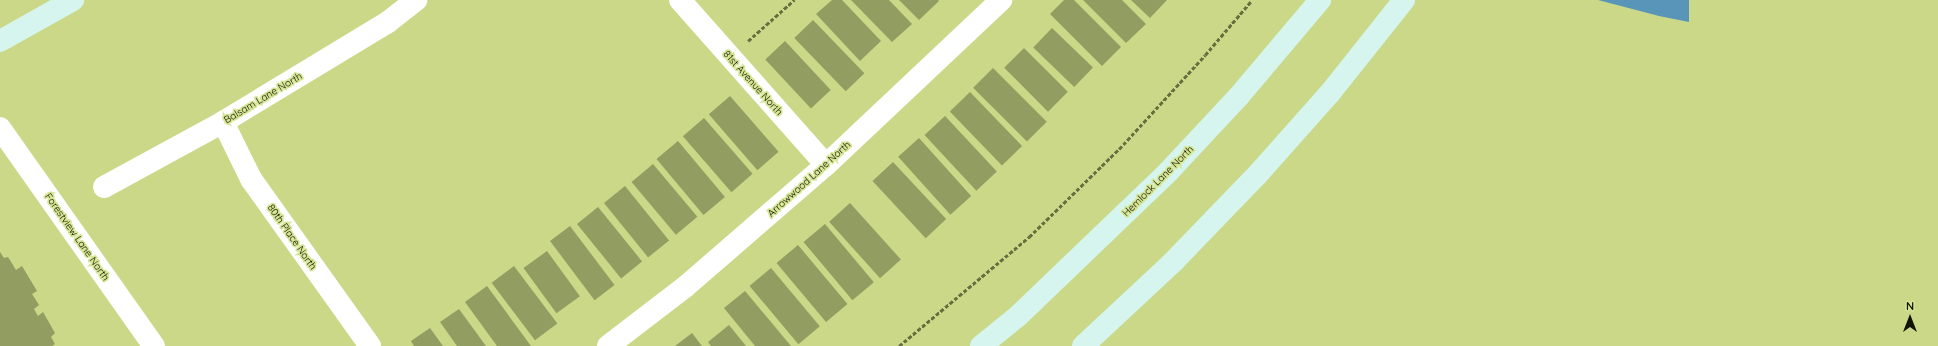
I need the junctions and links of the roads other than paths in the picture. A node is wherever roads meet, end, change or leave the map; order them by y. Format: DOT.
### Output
graph roads {
  1 [pos="416,0"];
  2 [pos="680,0"];
  3 [pos="1001,0"];
  4 [pos="1320,0"];
  5 [pos="1404,0"];
  6 [pos="69,1"];
  7 [pos="0,41"];
  8 [pos="223,122"];
  9 [pos="0,128"];
  10 [pos="826,165"];
  11 [pos="104,186"];
  12 [pos="359,342"];
  13 [pos="154,346"];
  14 [pos="608,346"];
  15 [pos="981,346"];
  16 [pos="1083,346"];
  1 -- 8 [label="street, Balsam Lane North"];
  2 -- 10 [label="street, 81st Avenue North"];
  3 -- 10 [label="street, Arrowwood Lane North"];
  4 -- 15 [label="main road, Hemlock Lane North"];
  5 -- 16 [label="main road"];
  6 -- 7 [label="main road"];
  8 -- 11 [label="street, Balsam Lane North"];
  8 -- 12 [label="street, 80th Place North"];
  9 -- 13 [label="street, Forestview Lane North"];
  10 -- 14 [label="street, Arrowwood Lane North"];
}
